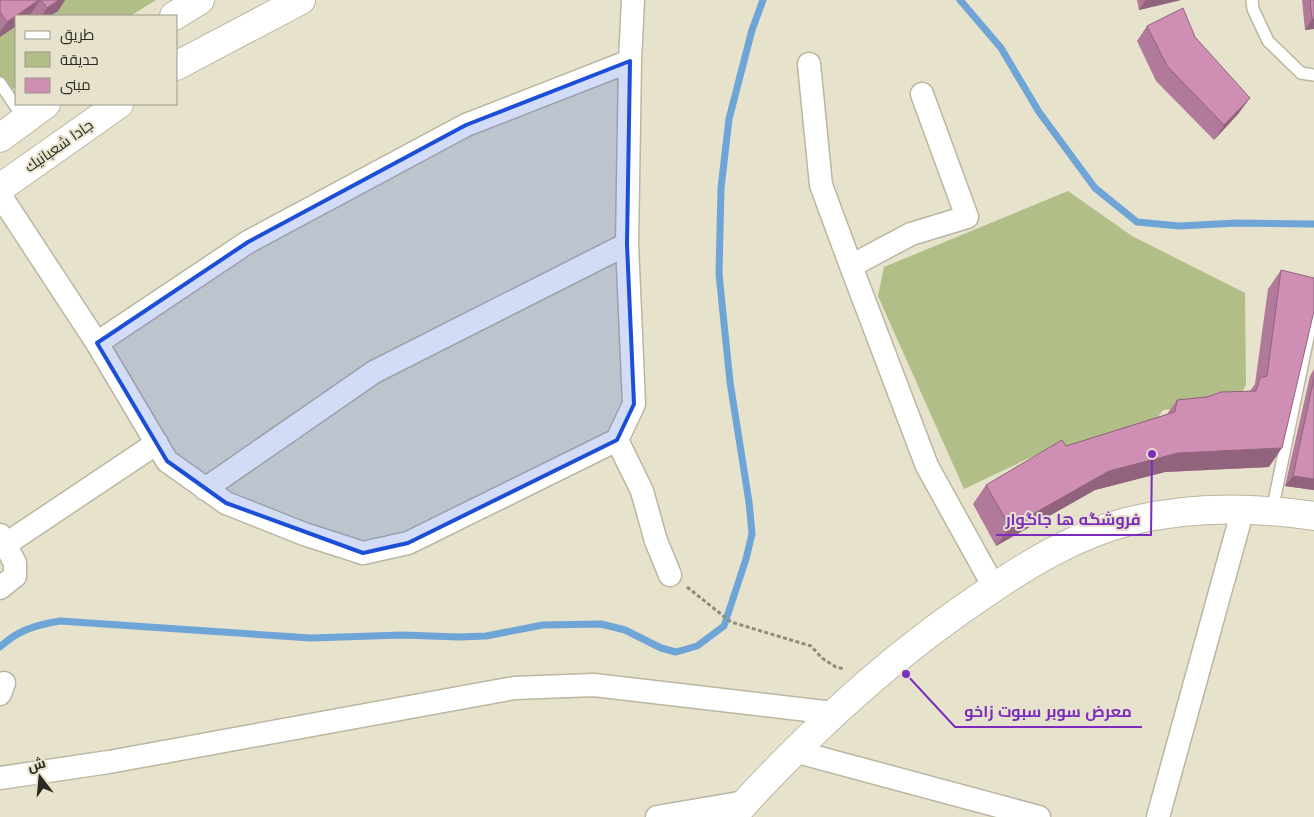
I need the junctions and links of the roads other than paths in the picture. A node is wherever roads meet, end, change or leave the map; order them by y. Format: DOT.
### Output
graph roads {
  1 [pos="300,0"];
  2 [pos="633,0"];
  3 [pos="1252,0"];
  4 [pos="630,61"];
  5 [pos="809,64"];
  6 [pos="178,65"];
  7 [pos="1314,75"];
  8 [pos="0,82"];
  9 [pos="922,94"];
  10 [pos="45,105"];
  11 [pos="118,105"];
  12 [pos="24,119"];
  13 [pos="0,138"];
  14 [pos="0,188"];
  15 [pos="0,195"];
  16 [pos="627,244"];
  17 [pos="851,266"];
  18 [pos="1312,318"];
  19 [pos="97,343"];
  20 [pos="617,440"];
  21 [pos="157,443"];
  22 [pos="205,489"];
  23 [pos="1243,509"];
  24 [pos="1272,510"];
  25 [pos="1314,516"];
  26 [pos="7,547"];
  27 [pos="670,575"];
  28 [pos="994,587"];
  29 [pos="0,588"];
  30 [pos="832,713"];
  31 [pos="794,751"];
  32 [pos="0,778"];
  33 [pos="739,810"];
  34 [pos="657,817"];
  35 [pos="1039,817"];
  36 [pos="1158,817"];
  1 -- 6 [label="main road"];
  2 -- 4 [label="street"];
  3 -- 7 [label="lane"];
  4 -- 16 [label="street"];
  4 -- 19 [label="street"];
  5 -- 17 [label="street"];
  8 -- 12 [label="lane"];
  9 -- 17 [label="street"];
  10 -- 12 [label="main road"];
  11 -- 14 [label="main road, جادا شعبانيك"];
  12 -- 13 [label="main road"];
  15 -- 19 [label="street"];
  16 -- 20 [label="street"];
  16 -- 22 [label="street"];
  17 -- 28 [label="street"];
  18 -- 24 [label="lane"];
  19 -- 21 [label="street"];
  20 -- 22 [label="street"];
  20 -- 27 [label="street"];
  21 -- 22 [label="street"];
  21 -- 26 [label="street"];
  23 -- 24 [label="main road"];
  23 -- 28 [label="main road"];
  23 -- 36 [label="street"];
  24 -- 25 [label="main road"];
  26 -- 29 [label="street"];
  28 -- 30 [label="main road"];
  30 -- 31 [label="main road"];
  30 -- 32 [label="street"];
  31 -- 33 [label="main road"];
  31 -- 35 [label="street"];
  33 -- 34 [label="street"];
}
